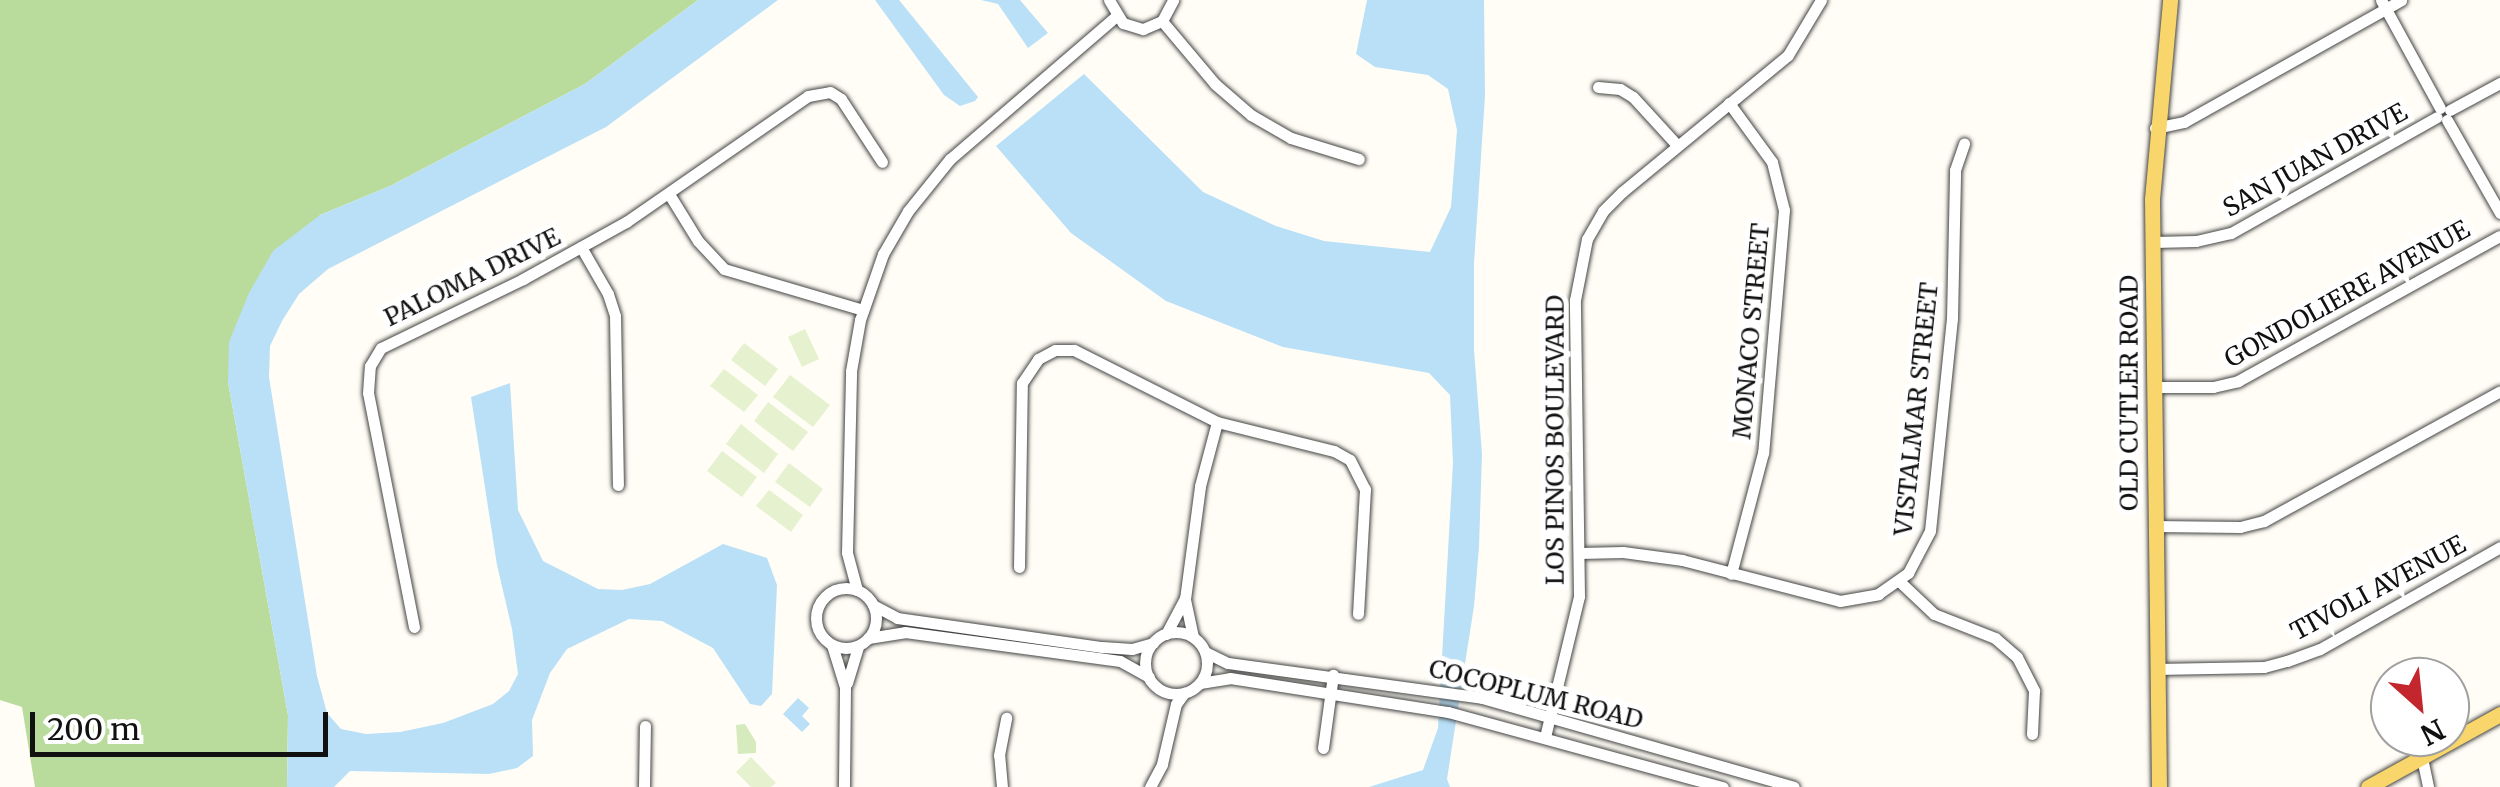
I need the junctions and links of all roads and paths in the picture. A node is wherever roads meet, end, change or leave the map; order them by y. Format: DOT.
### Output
graph roads {
  1 [pos="1109,0"];
  2 [pos="1172,0"];
  3 [pos="1821,0"];
  4 [pos="2170,0"];
  5 [pos="2401,0"];
  6 [pos="2383,4"];
  7 [pos="1116,16"];
  8 [pos="1162,21"];
  9 [pos="2500,83"];
  10 [pos="1598,87"];
  11 [pos="1729,104"];
  12 [pos="2444,114"];
  13 [pos="2155,128"];
  14 [pos="1964,144"];
  15 [pos="1678,145"];
  16 [pos="1359,160"];
  17 [pos="882,162"];
  18 [pos="669,194"];
  19 [pos="2500,213"];
  20 [pos="2500,236"];
  21 [pos="2153,242"];
  22 [pos="581,247"];
  23 [pos="863,310"];
  24 [pos="2155,387"];
  25 [pos="2500,391"];
  26 [pos="1216,422"];
  27 [pos="618,485"];
  28 [pos="2154,526"];
  29 [pos="2500,548"];
  30 [pos="847,552"];
  31 [pos="1579,553"];
  32 [pos="1019,567"];
  33 [pos="1731,574"];
  34 [pos="1899,581"];
  35 [pos="834,590"];
  36 [pos="858,590"];
  37 [pos="1184,600"];
  38 [pos="874,605"];
  39 [pos="1358,614"];
  40 [pos="414,627"];
  41 [pos="1166,634"];
  42 [pos="1193,637"];
  43 [pos="863,642"];
  44 [pos="1153,643"];
  45 [pos="832,645"];
  46 [pos="1205,652"];
  47 [pos="2156,669"];
  48 [pos="1333,675"];
  49 [pos="1148,676"];
  50 [pos="1200,683"];
  51 [pos="845,687"];
  52 [pos="1158,688"];
  53 [pos="1184,693"];
  54 [pos="1331,694"];
  55 [pos="2500,714"];
  56 [pos="1551,717"];
  57 [pos="1006,718"];
  58 [pos="644,726"];
  59 [pos="1168,728"];
  60 [pos="2032,734"];
  61 [pos="1545,736"];
  62 [pos="1323,748"];
  63 [pos="2422,758"];
  64 [pos="644,787"];
  65 [pos="844,787"];
  66 [pos="1002,787"];
  67 [pos="1150,787"];
  68 [pos="1723,787"];
  69 [pos="1794,787"];
  70 [pos="2160,787"];
  71 [pos="2371,787"];
  72 [pos="2428,787"];
  1 -- 7 [label="street"];
  2 -- 8 [label="street"];
  3 -- 11 [label="street, LOS PINOS BOULEVARD"];
  4 -- 13 [label="main road, OLD CUTLER ROAD"];
  5 -- 6 [label="street"];
  6 -- 12 [label="street"];
  6 -- 13 [label="street"];
  7 -- 8 [label="street"];
  7 -- 23 [label="street"];
  8 -- 16 [label="street"];
  9 -- 12 [label="street, SAN JUAN DRIVE"];
  10 -- 15 [label="street"];
  11 -- 15 [label="street, LOS PINOS BOULEVARD"];
  11 -- 33 [label="street, MONACO STREET"];
  12 -- 19 [label="street"];
  12 -- 21 [label="street, SAN JUAN DRIVE"];
  13 -- 21 [label="main road, OLD CUTLER ROAD"];
  14 -- 34 [label="street, VISTALMAR STREET"];
  15 -- 31 [label="street, LOS PINOS BOULEVARD"];
  17 -- 18 [label="street, PALOMA DRIVE"];
  18 -- 22 [label="street, PALOMA DRIVE"];
  18 -- 23 [label="street"];
  20 -- 24 [label="street, GONDOLIERE AVENUE"];
  21 -- 24 [label="main road, OLD CUTLER ROAD"];
  22 -- 27 [label="street"];
  22 -- 40 [label="street, PALOMA DRIVE"];
  23 -- 30 [label="street"];
  24 -- 28 [label="main road, OLD CUTLER ROAD"];
  25 -- 28 [label="street"];
  26 -- 32 [label="street"];
  26 -- 37 [label="street"];
  26 -- 39 [label="street"];
  28 -- 47 [label="main road, OLD CUTLER ROAD"];
  29 -- 47 [label="street, TIVOLI AVENUE"];
  30 -- 35 [label="street"];
  30 -- 36 [label="street"];
  31 -- 33 [label="street"];
  31 -- 56 [label="street, LOS PINOS BOULEVARD"];
  33 -- 34 [label="street"];
  34 -- 60 [label="street"];
  35 -- 36 [label="street"];
  35 -- 45 [label="street"];
  36 -- 38 [label="street"];
  37 -- 41 [label="street"];
  37 -- 42 [label="street"];
  38 -- 43 [label="street"];
  38 -- 44 [label="street"];
  41 -- 42 [label="street"];
  41 -- 44 [label="street"];
  42 -- 46 [label="street"];
  43 -- 45 [label="street"];
  43 -- 49 [label="street"];
  43 -- 51 [label="street"];
  44 -- 49 [label="street"];
  45 -- 51 [label="street"];
  46 -- 48 [label="street, COCOPLUM ROAD"];
  46 -- 50 [label="street"];
  47 -- 70 [label="main road, OLD CUTLER ROAD"];
  48 -- 54 [label="street"];
  48 -- 56 [label="street, COCOPLUM ROAD"];
  49 -- 52 [label="street"];
  50 -- 53 [label="street, COCOPLUM ROAD"];
  50 -- 54 [label="street, COCOPLUM ROAD"];
  51 -- 65 [label="street"];
  52 -- 53 [label="street"];
  52 -- 59 [label="street"];
  53 -- 59 [label="street"];
  54 -- 61 [label="street, COCOPLUM ROAD"];
  54 -- 62 [label="street"];
  55 -- 63 [label="main road"];
  56 -- 61 [label="street, LOS PINOS BOULEVARD"];
  56 -- 69 [label="street, COCOPLUM ROAD"];
  57 -- 66 [label="street"];
  58 -- 64 [label="street"];
  59 -- 67 [label="street"];
  61 -- 68 [label="street, COCOPLUM ROAD"];
  63 -- 71 [label="main road"];
  63 -- 72 [label="street"];
}
